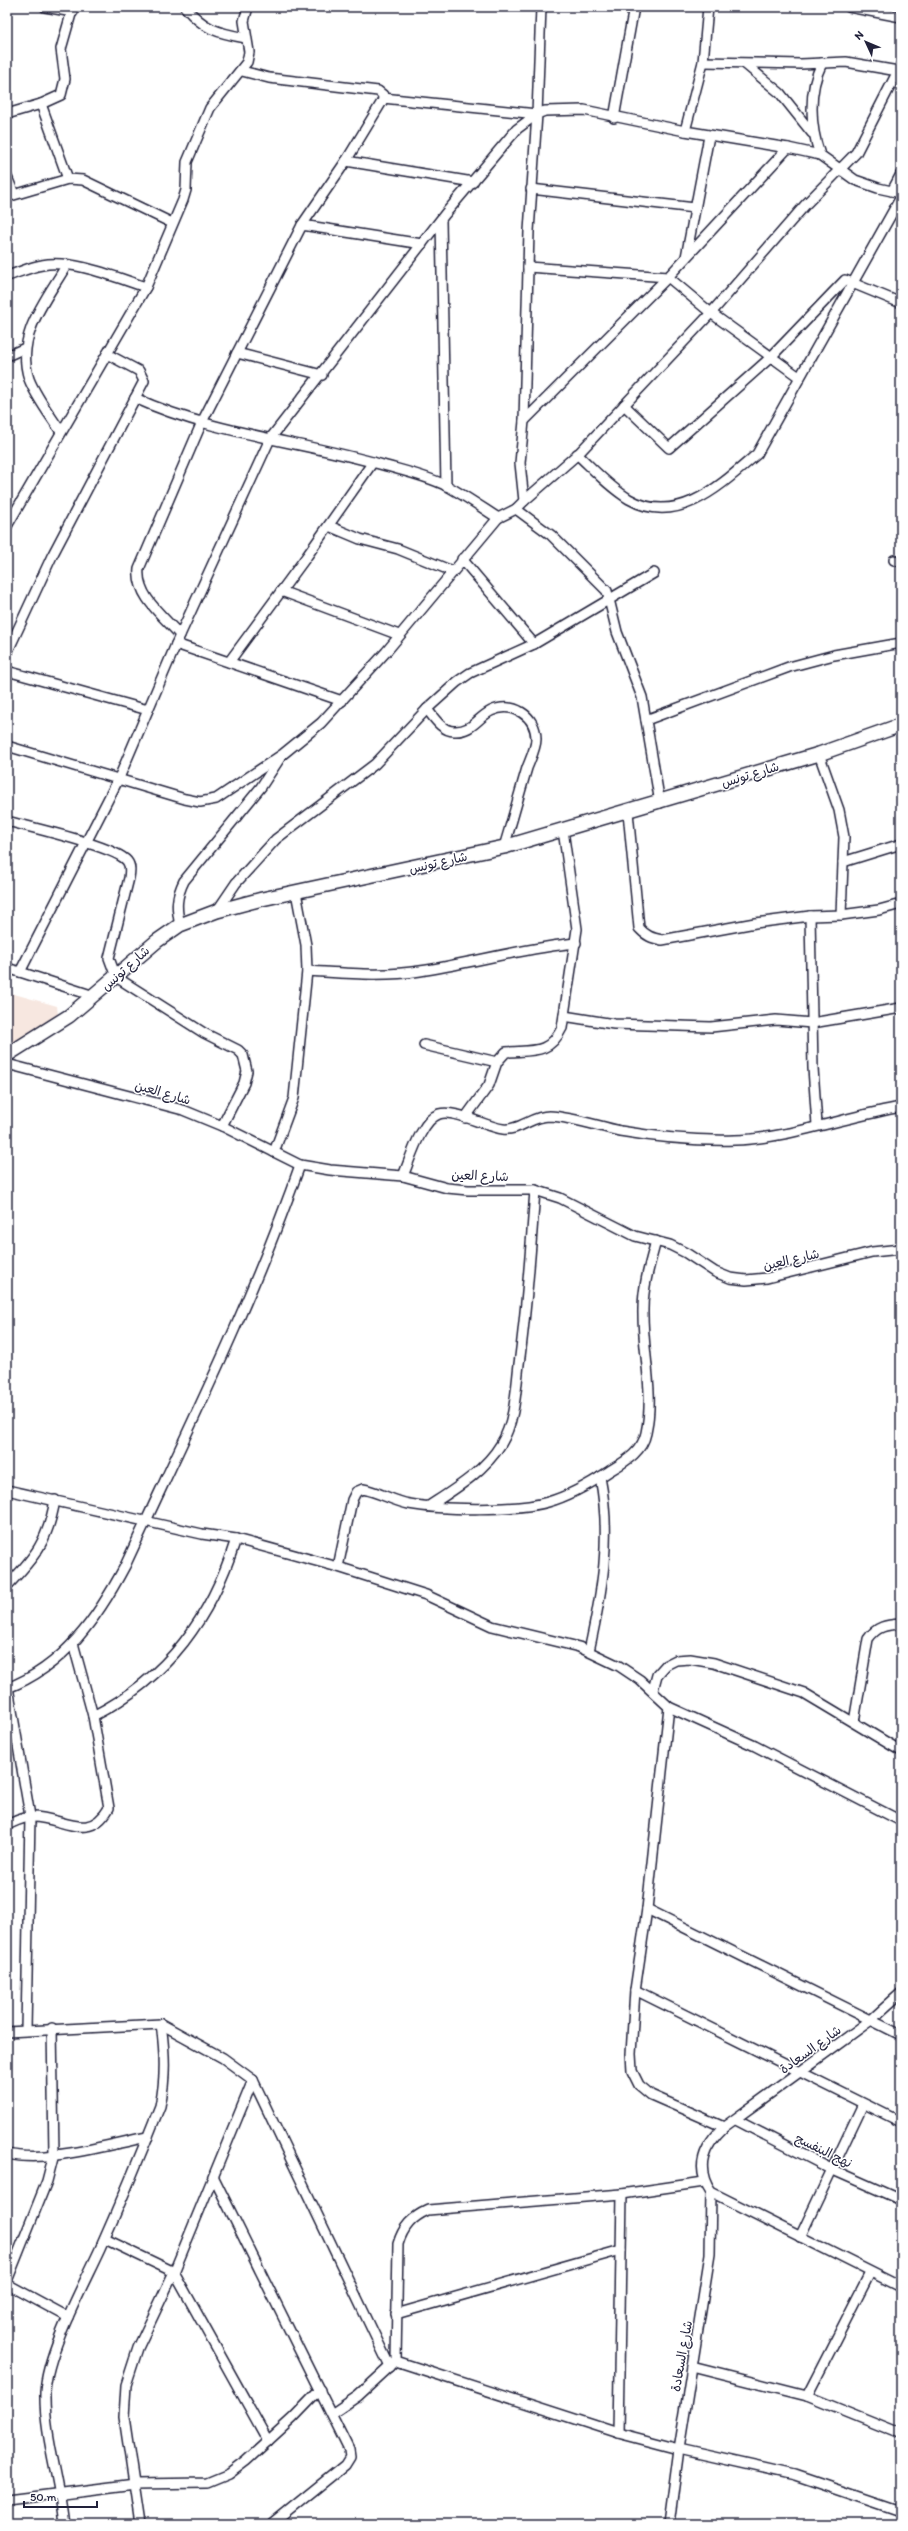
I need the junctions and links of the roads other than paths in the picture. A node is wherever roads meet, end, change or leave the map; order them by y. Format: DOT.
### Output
graph roads {
  1 [pos="45,7"];
  2 [pos="184,7"];
  3 [pos="248,7"];
  4 [pos="541,7"];
  5 [pos="634,7"];
  6 [pos="708,7"];
  7 [pos="850,7"];
  8 [pos="73,10"];
  9 [pos="901,17"];
  10 [pos="246,38"];
  11 [pos="703,62"];
  12 [pos="822,63"];
  13 [pos="745,64"];
  14 [pos="899,68"];
  15 [pos="242,71"];
  16 [pos="383,98"];
  17 [pos="41,104"];
  18 [pos="7,114"];
  19 [pos="537,114"];
  20 [pos="614,118"];
  21 [pos="685,131"];
  22 [pos="812,133"];
  23 [pos="709,136"];
  24 [pos="788,148"];
  25 [pos="820,155"];
  26 [pos="346,161"];
  27 [pos="842,168"];
  28 [pos="901,174"];
  29 [pos="7,177"];
  30 [pos="68,179"];
  31 [pos="473,182"];
  32 [pos="532,190"];
  33 [pos="897,192"];
  34 [pos="10,195"];
  35 [pos="901,197"];
  36 [pos="695,208"];
  37 [pos="441,220"];
  38 [pos="172,223"];
  39 [pos="302,225"];
  40 [pos="422,244"];
  41 [pos="686,257"];
  42 [pos="66,266"];
  43 [pos="528,267"];
  44 [pos="7,276"];
  45 [pos="668,277"];
  46 [pos="852,283"];
  47 [pos="146,287"];
  48 [pos="901,303"];
  49 [pos="711,313"];
  50 [pos="25,348"];
  51 [pos="237,353"];
  52 [pos="107,354"];
  53 [pos="7,356"];
  54 [pos="770,358"];
  55 [pos="322,375"];
  56 [pos="799,377"];
  57 [pos="135,398"];
  58 [pos="624,405"];
  59 [pos="524,421"];
  60 [pos="202,422"];
  61 [pos="61,432"];
  62 [pos="270,439"];
  63 [pos="577,454"];
  64 [pos="373,462"];
  65 [pos="446,486"];
  66 [pos="524,502"];
  67 [pos="516,509"];
  68 [pos="498,518"];
  69 [pos="7,526"];
  70 [pos="328,526"];
  71 [pos="462,559"];
  72 [pos="452,571"];
  73 [pos="654,573"];
  74 [pos="281,591"];
  75 [pos="609,598"];
  76 [pos="180,635"];
  77 [pos="399,635"];
  78 [pos="901,643"];
  79 [pos="176,644"];
  80 [pos="534,644"];
  81 [pos="7,653"];
  82 [pos="229,662"];
  83 [pos="7,672"];
  84 [pos="342,701"];
  85 [pos="427,709"];
  86 [pos="148,710"];
  87 [pos="646,720"];
  88 [pos="901,725"];
  89 [pos="7,746"];
  90 [pos="283,754"];
  91 [pos="820,754"];
  92 [pos="119,778"];
  93 [pos="660,803"];
  94 [pos="628,812"];
  95 [pos="7,821"];
  96 [pos="563,830"];
  97 [pos="86,843"];
  98 [pos="901,844"];
  99 [pos="504,848"];
  100 [pos="843,862"];
  101 [pos="296,892"];
  102 [pos="901,904"];
  103 [pos="217,911"];
  104 [pos="841,915"];
  105 [pos="810,916"];
  106 [pos="180,926"];
  107 [pos="576,943"];
  108 [pos="7,968"];
  109 [pos="307,971"];
  110 [pos="20,972"];
  111 [pos="116,976"];
  112 [pos="94,996"];
  113 [pos="901,1008"];
  114 [pos="564,1016"];
  115 [pos="812,1023"];
  116 [pos="424,1046"];
  117 [pos="7,1055"];
  118 [pos="497,1062"];
  119 [pos="7,1064"];
  120 [pos="901,1107"];
  121 [pos="465,1118"];
  122 [pos="817,1125"];
  123 [pos="222,1126"];
  124 [pos="274,1152"];
  125 [pos="300,1165"];
  126 [pos="403,1176"];
  127 [pos="535,1190"];
  128 [pos="656,1241"];
  129 [pos="901,1249"];
  130 [pos="600,1477"];
  131 [pos="7,1490"];
  132 [pos="55,1500"];
  133 [pos="428,1506"];
  134 [pos="146,1521"];
  135 [pos="236,1539"];
  136 [pos="338,1567"];
  137 [pos="7,1586"];
  138 [pos="901,1624"];
  139 [pos="73,1644"];
  140 [pos="589,1652"];
  141 [pos="8,1687"];
  142 [pos="653,1690"];
  143 [pos="669,1707"];
  144 [pos="93,1716"];
  145 [pos="854,1722"];
  146 [pos="901,1751"];
  147 [pos="30,1816"];
  148 [pos="901,1821"];
  149 [pos="7,1825"];
  150 [pos="647,1909"];
  151 [pos="635,1990"];
  152 [pos="901,1993"];
  153 [pos="871,2020"];
  154 [pos="161,2024"];
  155 [pos="52,2028"];
  156 [pos="26,2030"];
  157 [pos="7,2032"];
  158 [pos="901,2035"];
  159 [pos="800,2072"];
  160 [pos="253,2080"];
  161 [pos="863,2104"];
  162 [pos="736,2120"];
  163 [pos="901,2122"];
  164 [pos="724,2127"];
  165 [pos="148,2137"];
  166 [pos="7,2154"];
  167 [pos="54,2154"];
  168 [pos="833,2170"];
  169 [pos="214,2178"];
  170 [pos="704,2182"];
  171 [pos="711,2192"];
  172 [pos="622,2194"];
  173 [pos="901,2200"];
  174 [pos="800,2237"];
  175 [pos="104,2239"];
  176 [pos="621,2250"];
  177 [pos="174,2272"];
  178 [pos="870,2273"];
  179 [pos="7,2283"];
  180 [pos="901,2287"];
  181 [pos="396,2314"];
  182 [pos="68,2317"];
  183 [pos="393,2364"];
  184 [pos="692,2367"];
  185 [pos="320,2390"];
  186 [pos="807,2396"];
  187 [pos="333,2413"];
  188 [pos="618,2433"];
  189 [pos="901,2434"];
  190 [pos="268,2441"];
  191 [pos="679,2449"];
  192 [pos="135,2484"];
  193 [pos="61,2492"];
  194 [pos="7,2500"];
  195 [pos="901,2511"];
  196 [pos="64,2524"];
  197 [pos="140,2524"];
  198 [pos="272,2524"];
  199 [pos="669,2524"];
  1 -- 8 [label="street"];
  2 -- 10 [label="street"];
  3 -- 10 [label="street"];
  4 -- 19 [label="street"];
  5 -- 20 [label="street"];
  6 -- 11 [label="street"];
  7 -- 9 [label="street"];
  8 -- 17 [label="street"];
  10 -- 15 [label="street"];
  11 -- 13 [label="street"];
  11 -- 21 [label="street"];
  12 -- 13 [label="street"];
  12 -- 14 [label="street"];
  12 -- 22 [label="street"];
  13 -- 22 [label="street"];
  14 -- 27 [label="street"];
  15 -- 16 [label="street"];
  15 -- 38 [label="street"];
  16 -- 19 [label="street"];
  16 -- 26 [label="street"];
  17 -- 18 [label="street"];
  17 -- 30 [label="street"];
  19 -- 20 [label="street"];
  19 -- 31 [label="street"];
  19 -- 32 [label="street"];
  20 -- 21 [label="street"];
  21 -- 23 [label="street"];
  22 -- 25 [label="street"];
  23 -- 24 [label="street"];
  23 -- 36 [label="street"];
  24 -- 25 [label="street"];
  24 -- 41 [label="street"];
  25 -- 27 [label="street"];
  26 -- 31 [label="street"];
  26 -- 39 [label="street"];
  27 -- 33 [label="street"];
  27 -- 49 [label="street"];
  28 -- 33 [label="street"];
  29 -- 34 [label="street"];
  30 -- 34 [label="street"];
  30 -- 38 [label="street"];
  31 -- 37 [label="street"];
  32 -- 36 [label="street"];
  32 -- 43 [label="street"];
  35 -- 46 [label="street"];
  36 -- 41 [label="street"];
  37 -- 40 [label="street"];
  37 -- 65 [label="street"];
  38 -- 47 [label="street"];
  39 -- 40 [label="street"];
  39 -- 51 [label="street"];
  40 -- 55 [label="street"];
  41 -- 45 [label="street"];
  42 -- 44 [label="street"];
  42 -- 47 [label="street"];
  42 -- 50 [label="street"];
  43 -- 45 [label="street"];
  43 -- 59 [label="street"];
  45 -- 49 [label="street"];
  45 -- 59 [label="street"];
  46 -- 48 [label="street"];
  46 -- 54 [label="street"];
  46 -- 56 [label="street"];
  47 -- 52 [label="street"];
  49 -- 54 [label="street"];
  49 -- 58 [label="street"];
  50 -- 53 [label="street"];
  50 -- 61 [label="street"];
  51 -- 55 [label="street"];
  51 -- 60 [label="street"];
  52 -- 57 [label="street"];
  52 -- 61 [label="street"];
  54 -- 56 [label="street"];
  54 -- 58 [label="street"];
  55 -- 62 [label="street"];
  56 -- 63 [label="street"];
  57 -- 60 [label="street"];
  57 -- 81 [label="street"];
  58 -- 63 [label="street"];
  59 -- 66 [label="street"];
  60 -- 62 [label="street"];
  60 -- 76 [label="street"];
  61 -- 69 [label="street"];
  62 -- 64 [label="street"];
  62 -- 76 [label="street"];
  63 -- 66 [label="street"];
  64 -- 65 [label="street"];
  64 -- 70 [label="street"];
  65 -- 68 [label="street"];
  66 -- 67 [label="street"];
  67 -- 68 [label="street"];
  67 -- 75 [label="street"];
  68 -- 71 [label="street"];
  70 -- 72 [label="street"];
  70 -- 74 [label="street"];
  71 -- 72 [label="street"];
  71 -- 80 [label="street"];
  72 -- 77 [label="street"];
  73 -- 75 [label="street"];
  74 -- 77 [label="street"];
  74 -- 82 [label="street"];
  75 -- 80 [label="street"];
  75 -- 87 [label="street"];
  76 -- 79 [label="street"];
  77 -- 84 [label="street"];
  78 -- 87 [label="street"];
  79 -- 82 [label="street"];
  79 -- 86 [label="street"];
  80 -- 85 [label="street"];
  82 -- 84 [label="street"];
  83 -- 86 [label="street"];
  84 -- 90 [label="street"];
  85 -- 99 [label="street"];
  85 -- 103 [label="street"];
  86 -- 92 [label="street"];
  87 -- 93 [label="street"];
  88 -- 91 [label="street, شارع تونس"];
  89 -- 92 [label="street"];
  90 -- 92 [label="street"];
  90 -- 106 [label="street"];
  91 -- 93 [label="street, شارع تونس"];
  91 -- 100 [label="street"];
  92 -- 97 [label="street"];
  93 -- 94 [label="street, شارع تونس"];
  94 -- 96 [label="street, شارع تونس"];
  94 -- 105 [label="street"];
  95 -- 97 [label="street"];
  96 -- 99 [label="street, شارع تونس"];
  96 -- 107 [label="street"];
  97 -- 110 [label="street"];
  97 -- 111 [label="street"];
  98 -- 100 [label="street"];
  99 -- 101 [label="street, شارع تونس"];
  100 -- 104 [label="street"];
  101 -- 103 [label="street, شارع تونس"];
  101 -- 109 [label="street"];
  102 -- 104 [label="street"];
  103 -- 106 [label="street, شارع تونس"];
  104 -- 105 [label="street"];
  105 -- 115 [label="street"];
  106 -- 111 [label="street, شارع تونس"];
  107 -- 109 [label="street"];
  107 -- 114 [label="street"];
  108 -- 110 [label="street"];
  109 -- 124 [label="street"];
  110 -- 112 [label="street"];
  111 -- 112 [label="street, شارع تونس"];
  111 -- 123 [label="street"];
  112 -- 117 [label="street, شارع تونس"];
  113 -- 115 [label="street"];
  114 -- 115 [label="street"];
  114 -- 118 [label="street"];
  115 -- 122 [label="street"];
  116 -- 118 [label="street"];
  118 -- 121 [label="street"];
  119 -- 123 [label="street, شارع العين"];
  120 -- 122 [label="street"];
  121 -- 122 [label="street"];
  121 -- 126 [label="street"];
  123 -- 124 [label="street, شارع العين"];
  124 -- 125 [label="street, شارع العين"];
  125 -- 126 [label="street, شارع العين"];
  125 -- 134 [label="street"];
  126 -- 127 [label="street, شارع العين"];
  127 -- 128 [label="street, شارع العين"];
  127 -- 133 [label="street"];
  128 -- 129 [label="street, شارع العين"];
  128 -- 130 [label="street"];
  130 -- 133 [label="street"];
  130 -- 140 [label="street"];
  131 -- 132 [label="street"];
  132 -- 134 [label="street"];
  132 -- 137 [label="street"];
  133 -- 136 [label="street"];
  134 -- 135 [label="street"];
  134 -- 139 [label="street"];
  135 -- 136 [label="street"];
  135 -- 144 [label="street"];
  136 -- 140 [label="street"];
  138 -- 145 [label="street"];
  139 -- 141 [label="street"];
  139 -- 144 [label="street"];
  140 -- 142 [label="street"];
  141 -- 147 [label="street"];
  142 -- 143 [label="street"];
  142 -- 145 [label="street"];
  143 -- 148 [label="street"];
  143 -- 150 [label="street"];
  144 -- 147 [label="street"];
  145 -- 146 [label="street"];
  147 -- 149 [label="street"];
  147 -- 156 [label="street"];
  150 -- 151 [label="street"];
  150 -- 153 [label="street"];
  151 -- 159 [label="street"];
  151 -- 164 [label="street"];
  152 -- 153 [label="street, شارع السعادة"];
  153 -- 158 [label="street"];
  153 -- 159 [label="street, شارع السعادة"];
  154 -- 155 [label="street"];
  154 -- 160 [label="street"];
  154 -- 165 [label="street"];
  155 -- 156 [label="street"];
  155 -- 167 [label="street"];
  156 -- 157 [label="street"];
  159 -- 161 [label="street"];
  159 -- 162 [label="street, شارع السعادة"];
  160 -- 169 [label="street"];
  160 -- 183 [label="street"];
  161 -- 163 [label="street"];
  161 -- 168 [label="street"];
  162 -- 164 [label="street, شارع السعادة"];
  162 -- 168 [label="street, نهج البنفسج"];
  164 -- 170 [label="street, شارع السعادة"];
  165 -- 167 [label="street"];
  165 -- 175 [label="street"];
  166 -- 167 [label="street"];
  167 -- 179 [label="street"];
  168 -- 173 [label="street, نهج البنفسج"];
  168 -- 174 [label="street"];
  169 -- 177 [label="street"];
  169 -- 185 [label="street"];
  170 -- 171 [label="street"];
  170 -- 172 [label="street"];
  171 -- 174 [label="street"];
  171 -- 184 [label="street, شارع السعادة"];
  172 -- 176 [label="street"];
  172 -- 181 [label="street"];
  174 -- 178 [label="street"];
  175 -- 177 [label="street"];
  175 -- 182 [label="street"];
  176 -- 181 [label="street"];
  176 -- 188 [label="street"];
  177 -- 190 [label="street"];
  177 -- 192 [label="street"];
  178 -- 180 [label="street"];
  178 -- 186 [label="street"];
  179 -- 182 [label="street"];
  181 -- 183 [label="street"];
  182 -- 193 [label="street"];
  183 -- 187 [label="street"];
  183 -- 188 [label="street"];
  184 -- 186 [label="street"];
  184 -- 191 [label="street, شارع السعادة"];
  185 -- 187 [label="street"];
  185 -- 190 [label="street"];
  186 -- 189 [label="street"];
  187 -- 198 [label="street"];
  188 -- 191 [label="street"];
  190 -- 192 [label="street"];
  191 -- 195 [label="street"];
  191 -- 199 [label="street, شارع السعادة"];
  192 -- 193 [label="street"];
  192 -- 197 [label="street"];
  193 -- 194 [label="street"];
  193 -- 196 [label="street"];
}
